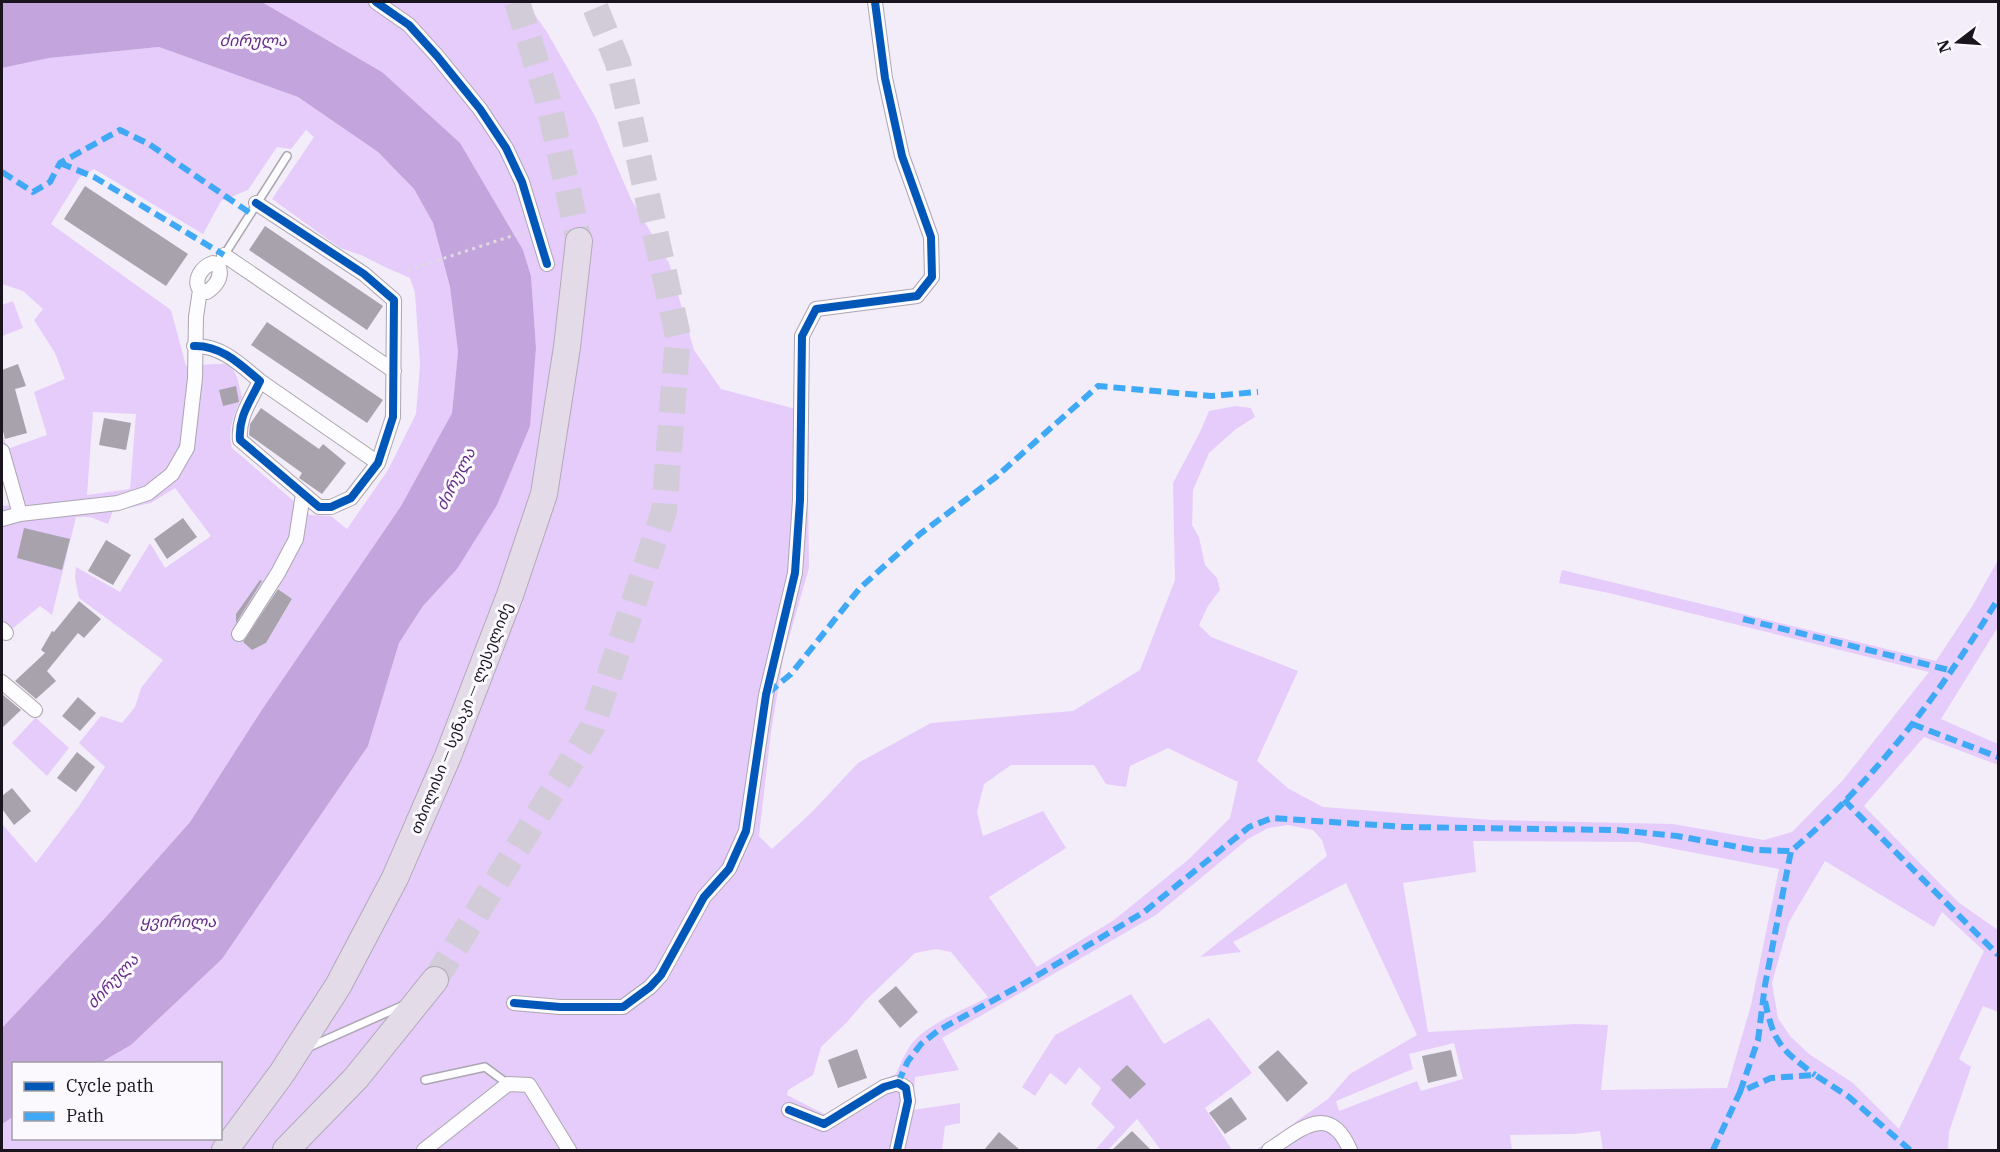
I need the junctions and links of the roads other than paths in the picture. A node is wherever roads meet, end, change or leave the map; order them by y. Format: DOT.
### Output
graph roads {
  1 [pos="376,2"];
  2 [pos="875,2"];
  3 [pos="287,156"];
  4 [pos="256,204"];
  5 [pos="579,241"];
  6 [pos="221,260"];
  7 [pos="548,264"];
  8 [pos="194,346"];
  9 [pos="394,371"];
  10 [pos="260,381"];
  11 [pos="2,451"];
  12 [pos="378,463"];
  13 [pos="303,494"];
  14 [pos="20,514"];
  15 [pos="2,519"];
  16 [pos="239,634"];
  17 [pos="2,682"];
  18 [pos="35,710"];
  19 [pos="428,988"];
  20 [pos="514,1003"];
  21 [pos="294,1054"];
  22 [pos="425,1080"];
  23 [pos="508,1084"];
  24 [pos="789,1110"];
  25 [pos="225,1150"];
  26 [pos="286,1150"];
  27 [pos="424,1150"];
  28 [pos="569,1150"];
  29 [pos="897,1150"];
  30 [pos="1269,1150"];
  31 [pos="1350,1150"];
  1 -- 7 [label="street"];
  2 -- 20 [label="street"];
  3 -- 4 [label="lane"];
  4 -- 6 [label="lane"];
  4 -- 9 [label="street"];
  5 -- 21 [label="highway, თბილისი — სენაკი — ლესელიძე"];
  6 -- 8 [label="street"];
  6 -- 9 [label="street"];
  8 -- 10 [label="street"];
  8 -- 14 [label="street"];
  9 -- 12 [label="street"];
  10 -- 12 [label="street"];
  10 -- 13 [label="street"];
  11 -- 14 [label="street"];
  12 -- 13 [label="street"];
  13 -- 16 [label="street"];
  14 -- 15 [label="street"];
  17 -- 18 [label="street"];
  19 -- 21 [label="lane"];
  19 -- 26 [label="highway"];
  21 -- 25 [label="highway, თბილისი — სენაკი — ლესელიძე"];
  22 -- 23 [label="lane"];
  23 -- 27 [label="street"];
  23 -- 28 [label="street"];
  24 -- 29 [label="street"];
  30 -- 31 [label="street"];
}
